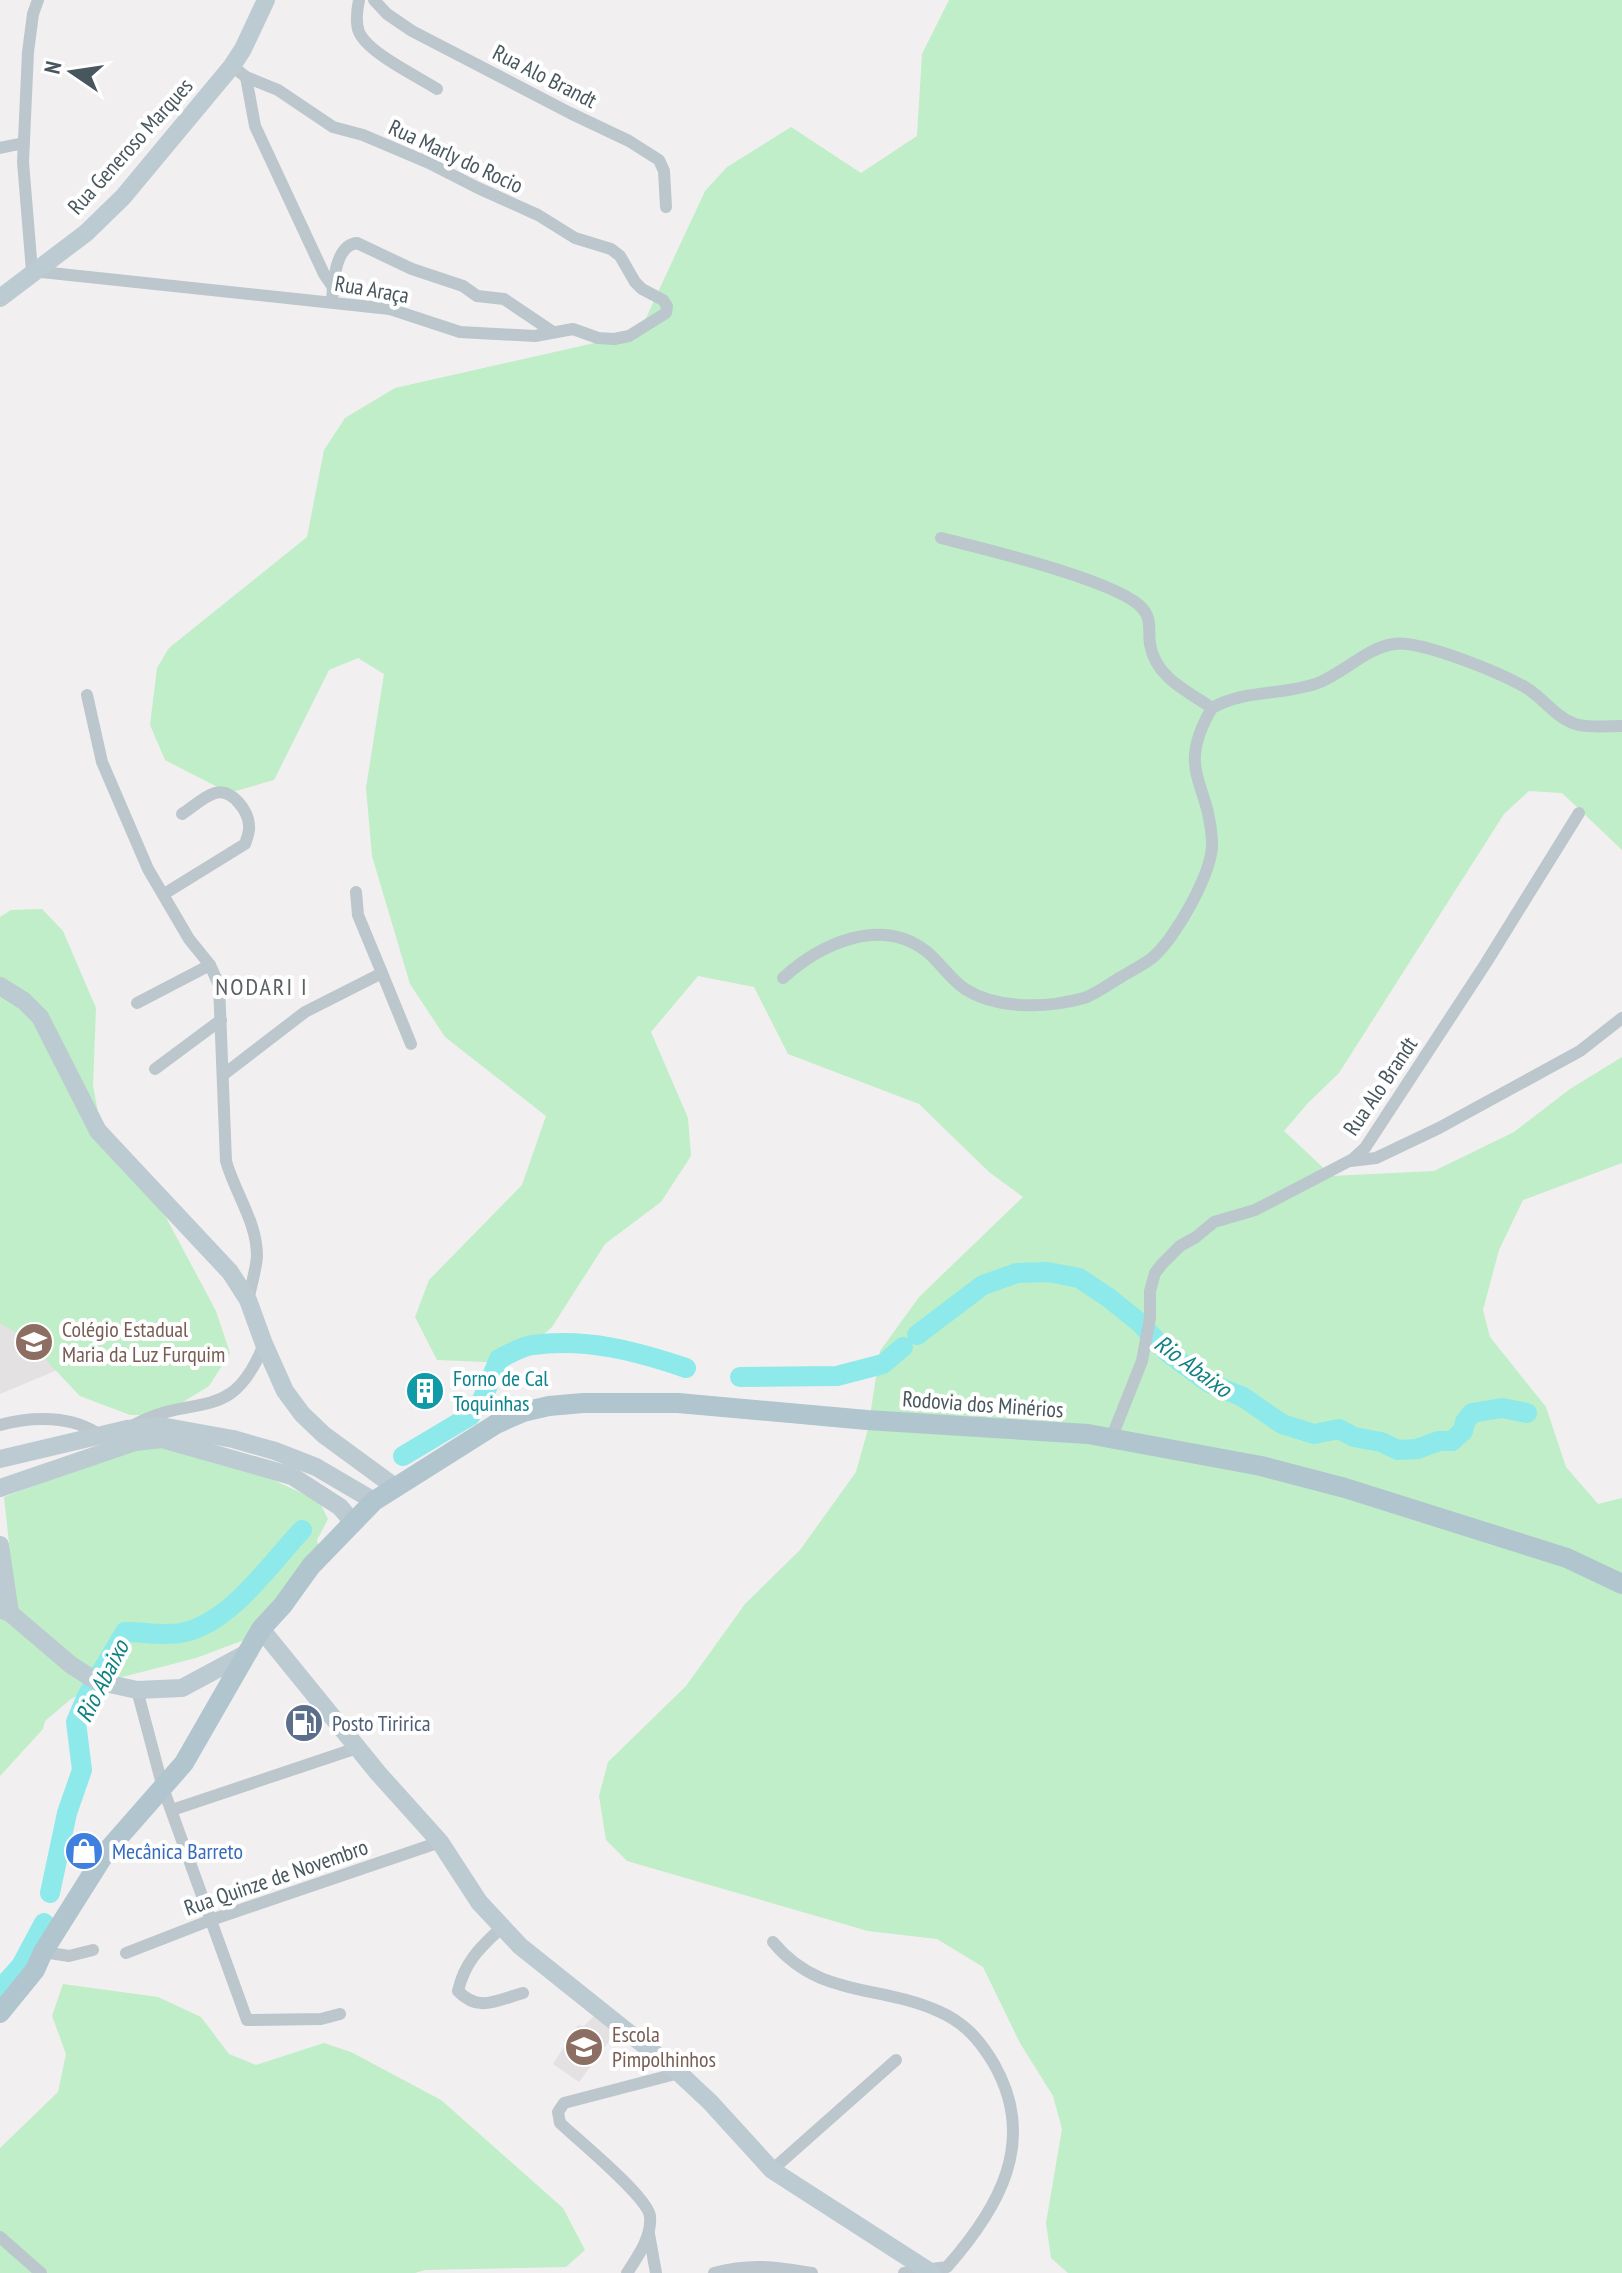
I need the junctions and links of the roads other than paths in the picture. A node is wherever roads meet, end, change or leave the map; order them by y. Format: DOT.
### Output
graph roads {
  1 [pos="38,0"];
  2 [pos="266,0"];
  3 [pos="359,0"];
  4 [pos="374,0"];
  5 [pos="239,72"];
  6 [pos="437,89"];
  7 [pos="24,143"];
  8 [pos="0,148"];
  9 [pos="666,207"];
  10 [pos="32,271"];
  11 [pos="333,287"];
  12 [pos="651,295"];
  13 [pos="0,298"];
  14 [pos="332,301"];
  15 [pos="553,332"];
  16 [pos="941,538"];
  17 [pos="87,695"];
  18 [pos="1212,708"];
  19 [pos="1622,726"];
  20 [pos="1579,813"];
  21 [pos="182,814"];
  22 [pos="356,892"];
  23 [pos="164,894"];
  24 [pos="210,965"];
  25 [pos="382,973"];
  26 [pos="783,978"];
  27 [pos="0,986"];
  28 [pos="137,1003"];
  29 [pos="1622,1018"];
  30 [pos="221,1020"];
  31 [pos="411,1044"];
  32 [pos="155,1069"];
  33 [pos="223,1075"];
  34 [pos="1344,1162"];
  35 [pos="248,1300"];
  36 [pos="264,1344"];
  37 [pos="0,1425"];
  38 [pos="127,1429"];
  39 [pos="101,1436"];
  40 [pos="1111,1439"];
  41 [pos="0,1459"];
  42 [pos="395,1487"];
  43 [pos="0,1488"];
  44 [pos="374,1501"];
  45 [pos="352,1521"];
  46 [pos="0,1545"];
  47 [pos="1622,1584"];
  48 [pos="5,1611"];
  49 [pos="261,1629"];
  50 [pos="249,1652"];
  51 [pos="137,1690"];
  52 [pos="357,1748"];
  53 [pos="163,1788"];
  54 [pos="172,1810"];
  55 [pos="440,1842"];
  56 [pos="211,1920"];
  57 [pos="501,1928"];
  58 [pos="773,1942"];
  59 [pos="93,1950"];
  60 [pos="43,1952"];
  61 [pos="126,1953"];
  62 [pos="523,1993"];
  63 [pos="0,2013"];
  64 [pos="340,2014"];
  65 [pos="896,2060"];
  66 [pos="679,2073"];
  67 [pos="772,2170"];
  68 [pos="649,2234"];
  69 [pos="0,2237"];
  70 [pos="931,2272"];
  71 [pos="41,2273"];
  72 [pos="627,2273"];
  73 [pos="656,2273"];
  74 [pos="714,2273"];
  75 [pos="812,2273"];
  76 [pos="904,2273"];
  1 -- 7 [label="street"];
  2 -- 5 [label="street, Rua Generoso Marques"];
  3 -- 6 [label="street"];
  4 -- 9 [label="street, Rua Alo Brandt"];
  5 -- 10 [label="street, Rua Generoso Marques"];
  5 -- 11 [label="street"];
  5 -- 12 [label="street, Rua Marly do Rocio"];
  7 -- 8 [label="street"];
  7 -- 10 [label="street"];
  10 -- 13 [label="street, Rua Generoso Marques"];
  10 -- 14 [label="street, Rua Araça"];
  11 -- 14 [label="street"];
  11 -- 15 [label="street"];
  12 -- 15 [label="street, Rua Araça"];
  14 -- 15 [label="street, Rua Araça"];
  16 -- 18 [label="street"];
  17 -- 23 [label="street"];
  18 -- 19 [label="street"];
  18 -- 26 [label="street"];
  20 -- 34 [label="street, Rua Alo Brandt"];
  21 -- 23 [label="street"];
  22 -- 25 [label="street"];
  23 -- 24 [label="street"];
  24 -- 28 [label="street"];
  24 -- 30 [label="street"];
  25 -- 31 [label="street"];
  25 -- 33 [label="street"];
  27 -- 35 [label="street"];
  29 -- 34 [label="street"];
  30 -- 32 [label="street"];
  30 -- 33 [label="street"];
  33 -- 35 [label="street"];
  34 -- 40 [label="street, Rua Alo Brandt"];
  35 -- 36 [label="street"];
  36 -- 38 [label="street"];
  36 -- 42 [label="street"];
  37 -- 39 [label="street"];
  38 -- 39 [label="street"];
  38 -- 44 [label="street"];
  39 -- 41 [label="street"];
  40 -- 42 [label="main road, Rodovia dos Minérios"];
  40 -- 47 [label="main road, Rodovia dos Minérios"];
  42 -- 44 [label="main road, Rodovia dos Minérios"];
  43 -- 45 [label="street"];
  44 -- 45 [label="main road, Rodovia dos Minérios"];
  45 -- 49 [label="main road, Rodovia dos Minérios"];
  46 -- 48 [label="street"];
  48 -- 51 [label="street"];
  49 -- 50 [label="main road, Rodovia dos Minérios"];
  49 -- 52 [label="street"];
  50 -- 51 [label="street"];
  50 -- 53 [label="main road, Rodovia dos Minérios"];
  51 -- 53 [label="street"];
  52 -- 54 [label="street"];
  52 -- 55 [label="street"];
  53 -- 54 [label="street"];
  53 -- 60 [label="main road, Rodovia dos Minérios"];
  54 -- 56 [label="street"];
  55 -- 56 [label="street, Rua Quinze de Novembro"];
  55 -- 57 [label="street"];
  56 -- 61 [label="street, Rua Quinze de Novembro"];
  56 -- 64 [label="street"];
  57 -- 62 [label="street"];
  57 -- 66 [label="street"];
  58 -- 70 [label="street"];
  59 -- 60 [label="street"];
  60 -- 63 [label="main road, Rodovia dos Minérios"];
  65 -- 67 [label="street"];
  66 -- 67 [label="street"];
  66 -- 68 [label="street"];
  67 -- 70 [label="street"];
  68 -- 72 [label="street"];
  68 -- 73 [label="street"];
  69 -- 71 [label="street"];
  70 -- 76 [label="street"];
  74 -- 75 [label="street"];
}
